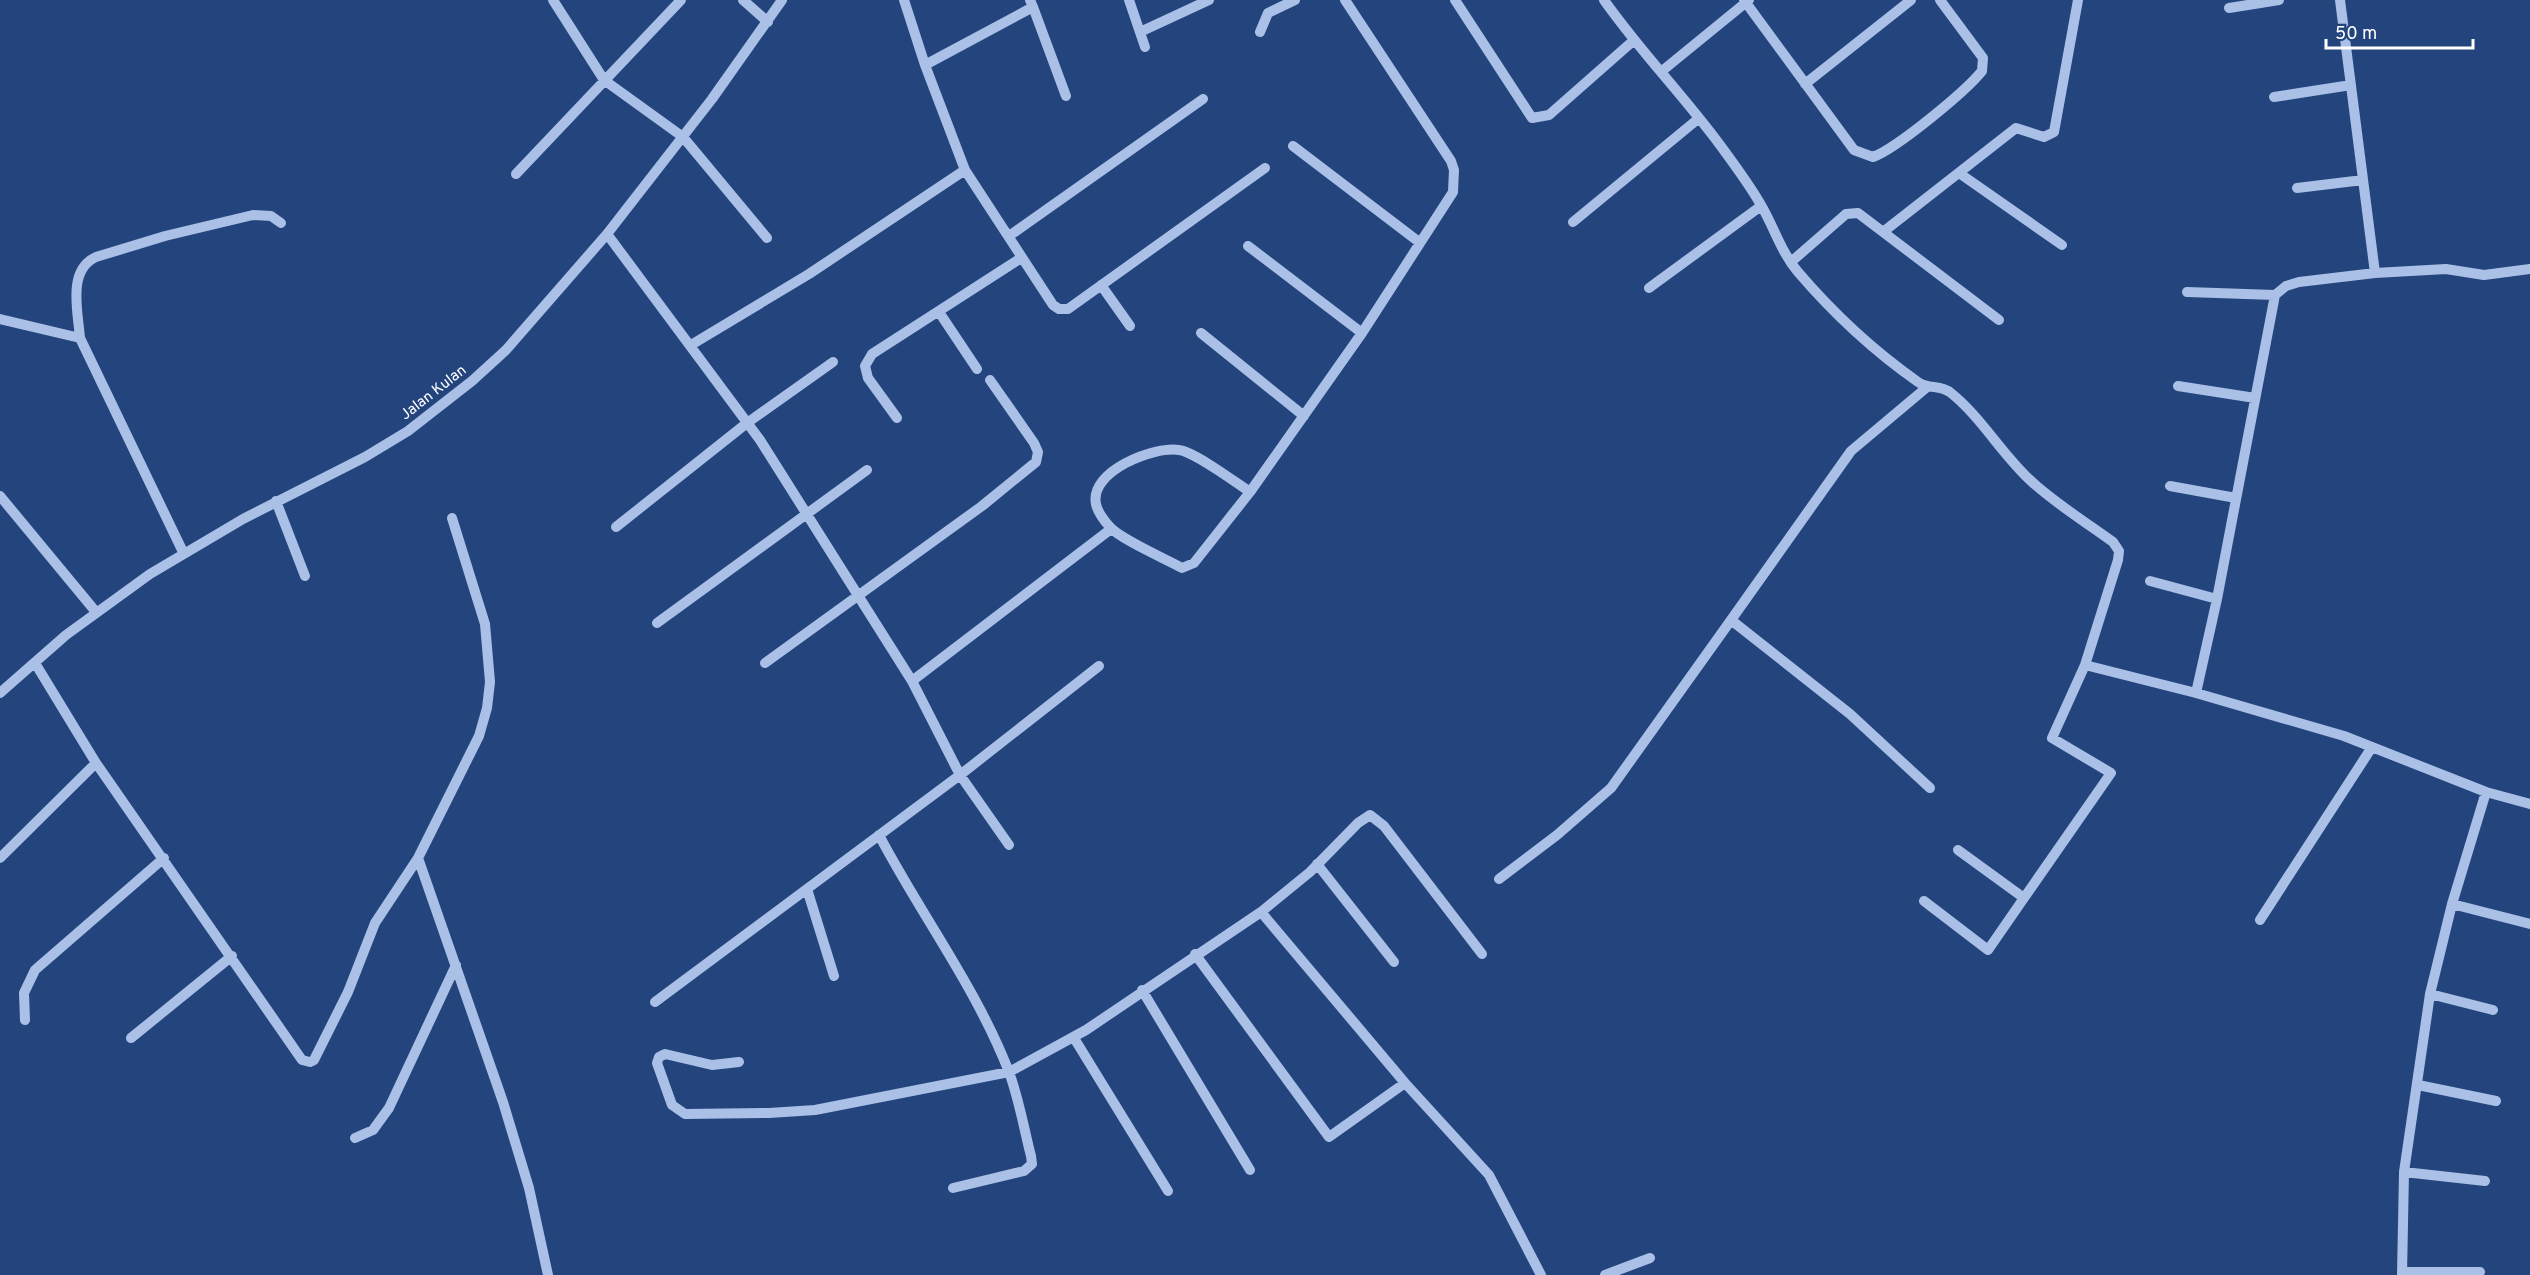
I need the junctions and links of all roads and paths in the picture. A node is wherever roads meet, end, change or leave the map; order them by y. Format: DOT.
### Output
graph roads {
  1 [pos="553,0"];
  2 [pos="681,0"];
  3 [pos="743,0"];
  4 [pos="782,0"];
  5 [pos="904,0"];
  6 [pos="1129,0"];
  7 [pos="1209,0"];
  8 [pos="1295,0"];
  9 [pos="1345,0"];
  10 [pos="1455,0"];
  11 [pos="1604,0"];
  12 [pos="1911,0"];
  13 [pos="1940,0"];
  14 [pos="2078,0"];
  15 [pos="2279,0"];
  16 [pos="2340,0"];
  17 [pos="1746,1"];
  18 [pos="1031,3"];
  19 [pos="2229,8"];
  20 [pos="768,22"];
  21 [pos="1260,32"];
  22 [pos="1140,33"];
  23 [pos="1633,41"];
  24 [pos="1145,48"];
  25 [pos="925,64"];
  26 [pos="1662,71"];
  27 [pos="604,80"];
  28 [pos="1805,84"];
  29 [pos="2351,85"];
  30 [pos="1066,96"];
  31 [pos="2274,97"];
  32 [pos="1203,99"];
  33 [pos="1698,119"];
  34 [pos="683,137"];
  35 [pos="1293,146"];
  36 [pos="1265,168"];
  37 [pos="965,170"];
  38 [pos="1959,173"];
  39 [pos="516,174"];
  40 [pos="2364,180"];
  41 [pos="2297,188"];
  42 [pos="1761,206"];
  43 [pos="1574,222"];
  44 [pos="281,223"];
  45 [pos="1883,232"];
  46 [pos="607,234"];
  47 [pos="1009,236"];
  48 [pos="767,238"];
  49 [pos="1419,242"];
  50 [pos="2062,245"];
  51 [pos="1248,246"];
  52 [pos="1021,258"];
  53 [pos="1791,262"];
  54 [pos="2530,269"];
  55 [pos="2375,273"];
  56 [pos="1101,285"];
  57 [pos="1649,288"];
  58 [pos="2187,292"];
  59 [pos="2275,295"];
  60 [pos="939,312"];
  61 [pos="0,319"];
  62 [pos="1999,320"];
  63 [pos="1130,326"];
  64 [pos="1201,333"];
  65 [pos="1362,333"];
  66 [pos="80,338"];
  67 [pos="691,345"];
  68 [pos="833,362"];
  69 [pos="977,369"];
  70 [pos="990,380"];
  71 [pos="2178,386"];
  72 [pos="1926,388"];
  73 [pos="2255,398"];
  74 [pos="1304,416"];
  75 [pos="897,418"];
  76 [pos="747,423"];
  77 [pos="867,470"];
  78 [pos="2170,486"];
  79 [pos="1250,492"];
  80 [pos="0,496"];
  81 [pos="2236,498"];
  82 [pos="276,501"];
  83 [pos="805,515"];
  84 [pos="452,518"];
  85 [pos="616,527"];
  86 [pos="1111,529"];
  87 [pos="183,552"];
  88 [pos="305,576"];
  89 [pos="2150,581"];
  90 [pos="859,597"];
  91 [pos="2217,599"];
  92 [pos="96,612"];
  93 [pos="1731,620"];
  94 [pos="657,623"];
  95 [pos="35,663"];
  96 [pos="765,663"];
  97 [pos="1100,666"];
  98 [pos="2089,666"];
  99 [pos="912,681"];
  100 [pos="0,691"];
  101 [pos="2196,693"];
  102 [pos="2372,747"];
  103 [pos="96,763"];
  104 [pos="960,775"];
  105 [pos="1930,788"];
  106 [pos="2486,792"];
  107 [pos="2530,804"];
  108 [pos="879,835"];
  109 [pos="1009,845"];
  110 [pos="1958,850"];
  111 [pos="0,858"];
  112 [pos="164,858"];
  113 [pos="418,858"];
  114 [pos="1317,864"];
  115 [pos="1499,879"];
  116 [pos="807,888"];
  117 [pos="2024,898"];
  118 [pos="1924,900"];
  119 [pos="2452,904"];
  120 [pos="1261,912"];
  121 [pos="2260,920"];
  122 [pos="2530,924"];
  123 [pos="1195,954"];
  124 [pos="1482,954"];
  125 [pos="232,956"];
  126 [pos="1394,962"];
  127 [pos="456,965"];
  128 [pos="834,976"];
  129 [pos="1142,990"];
  130 [pos="2430,993"];
  131 [pos="655,1002"];
  132 [pos="2493,1010"];
  133 [pos="25,1020"];
  134 [pos="130,1038"];
  135 [pos="1074,1038"];
  136 [pos="740,1062"];
  137 [pos="1009,1072"];
  138 [pos="1405,1083"];
  139 [pos="2418,1086"];
  140 [pos="2496,1101"];
  141 [pos="355,1138"];
  142 [pos="1250,1170"];
  143 [pos="2404,1172"];
  144 [pos="2486,1181"];
  145 [pos="953,1188"];
  146 [pos="1168,1191"];
  147 [pos="1650,1258"];
  148 [pos="2480,1272"];
  149 [pos="2402,1274"];
  150 [pos="548,1275"];
  151 [pos="1541,1275"];
  152 [pos="1605,1275"];
  1 -- 27 [label="street"];
  2 -- 27 [label="street"];
  3 -- 20 [label="street"];
  4 -- 20 [label="street, Jalan Kulan"];
  5 -- 25 [label="street"];
  6 -- 22 [label="street"];
  7 -- 22 [label="street"];
  8 -- 21 [label="street"];
  9 -- 49 [label="street"];
  10 -- 23 [label="street"];
  11 -- 23 [label="street"];
  12 -- 28 [label="street"];
  13 -- 28 [label="street"];
  14 -- 38 [label="street"];
  15 -- 19 [label="street"];
  16 -- 29 [label="street"];
  17 -- 26 [label="street"];
  17 -- 28 [label="street"];
  18 -- 25 [label="street"];
  18 -- 30 [label="street"];
  20 -- 34 [label="street, Jalan Kulan"];
  22 -- 24 [label="street"];
  23 -- 26 [label="street"];
  25 -- 37 [label="street"];
  26 -- 33 [label="street"];
  27 -- 34 [label="street"];
  27 -- 39 [label="street"];
  29 -- 31 [label="street"];
  29 -- 40 [label="street"];
  32 -- 47 [label="street"];
  33 -- 42 [label="street"];
  33 -- 43 [label="street"];
  34 -- 46 [label="street, Jalan Kulan"];
  34 -- 48 [label="street"];
  35 -- 49 [label="street"];
  36 -- 56 [label="street"];
  37 -- 47 [label="street"];
  37 -- 67 [label="street"];
  38 -- 45 [label="street"];
  38 -- 50 [label="street"];
  40 -- 41 [label="street"];
  40 -- 55 [label="street"];
  42 -- 53 [label="street"];
  42 -- 57 [label="street"];
  44 -- 66 [label="street"];
  45 -- 53 [label="street"];
  45 -- 62 [label="street"];
  46 -- 67 [label="street"];
  46 -- 82 [label="street, Jalan Kulan"];
  47 -- 52 [label="street"];
  49 -- 65 [label="street"];
  51 -- 65 [label="street"];
  52 -- 56 [label="street"];
  52 -- 60 [label="street"];
  53 -- 72 [label="street"];
  54 -- 55 [label="street"];
  55 -- 59 [label="street"];
  56 -- 63 [label="street"];
  58 -- 59 [label="street"];
  59 -- 73 [label="street"];
  60 -- 69 [label="street"];
  60 -- 75 [label="street"];
  61 -- 66 [label="street"];
  64 -- 74 [label="street"];
  65 -- 74 [label="street"];
  66 -- 87 [label="street"];
  67 -- 76 [label="street"];
  68 -- 76 [label="street"];
  70 -- 90 [label="street"];
  71 -- 73 [label="street"];
  72 -- 93 [label="street"];
  72 -- 98 [label="street"];
  73 -- 81 [label="street"];
  74 -- 79 [label="street"];
  76 -- 83 [label="street"];
  76 -- 85 [label="street"];
  77 -- 83 [label="street"];
  78 -- 81 [label="street"];
  79 -- 86 [label="street"];
  79 -- 86 [label="street"];
  80 -- 92 [label="street"];
  81 -- 91 [label="street"];
  82 -- 87 [label="street, Jalan Kulan"];
  82 -- 88 [label="street"];
  83 -- 90 [label="street"];
  83 -- 94 [label="street"];
  84 -- 113 [label="street"];
  86 -- 99 [label="street"];
  87 -- 92 [label="street, Jalan Kulan"];
  89 -- 91 [label="street"];
  90 -- 96 [label="street"];
  90 -- 99 [label="street"];
  91 -- 101 [label="street"];
  92 -- 95 [label="street, Jalan Kulan"];
  93 -- 105 [label="street"];
  93 -- 115 [label="street"];
  95 -- 100 [label="street, Jalan Kulan"];
  95 -- 103 [label="street"];
  97 -- 104 [label="street"];
  98 -- 101 [label="street"];
  98 -- 117 [label="street"];
  99 -- 104 [label="street"];
  101 -- 102 [label="street"];
  102 -- 106 [label="street"];
  102 -- 121 [label="street"];
  103 -- 111 [label="street"];
  103 -- 112 [label="street"];
  104 -- 108 [label="street"];
  104 -- 109 [label="street"];
  106 -- 107 [label="street"];
  106 -- 119 [label="street"];
  108 -- 116 [label="street"];
  108 -- 137 [label="street"];
  110 -- 117 [label="street"];
  112 -- 125 [label="street"];
  112 -- 133 [label="street"];
  113 -- 125 [label="street"];
  113 -- 127 [label="street"];
  114 -- 120 [label="street"];
  114 -- 124 [label="street"];
  114 -- 126 [label="street"];
  116 -- 128 [label="street"];
  116 -- 131 [label="street"];
  117 -- 118 [label="street"];
  119 -- 122 [label="street"];
  119 -- 130 [label="street"];
  120 -- 123 [label="street"];
  120 -- 138 [label="street"];
  123 -- 129 [label="street"];
  123 -- 138 [label="street"];
  125 -- 134 [label="street"];
  127 -- 141 [label="street"];
  127 -- 150 [label="street"];
  129 -- 135 [label="street"];
  129 -- 142 [label="street"];
  130 -- 132 [label="street"];
  130 -- 139 [label="street"];
  135 -- 137 [label="street"];
  135 -- 146 [label="street"];
  136 -- 137 [label="street"];
  137 -- 145 [label="street"];
  138 -- 151 [label="street"];
  139 -- 140 [label="street"];
  139 -- 143 [label="street"];
  143 -- 144 [label="street"];
  143 -- 149 [label="street"];
  147 -- 152 [label="street"];
  148 -- 149 [label="street"];
}
